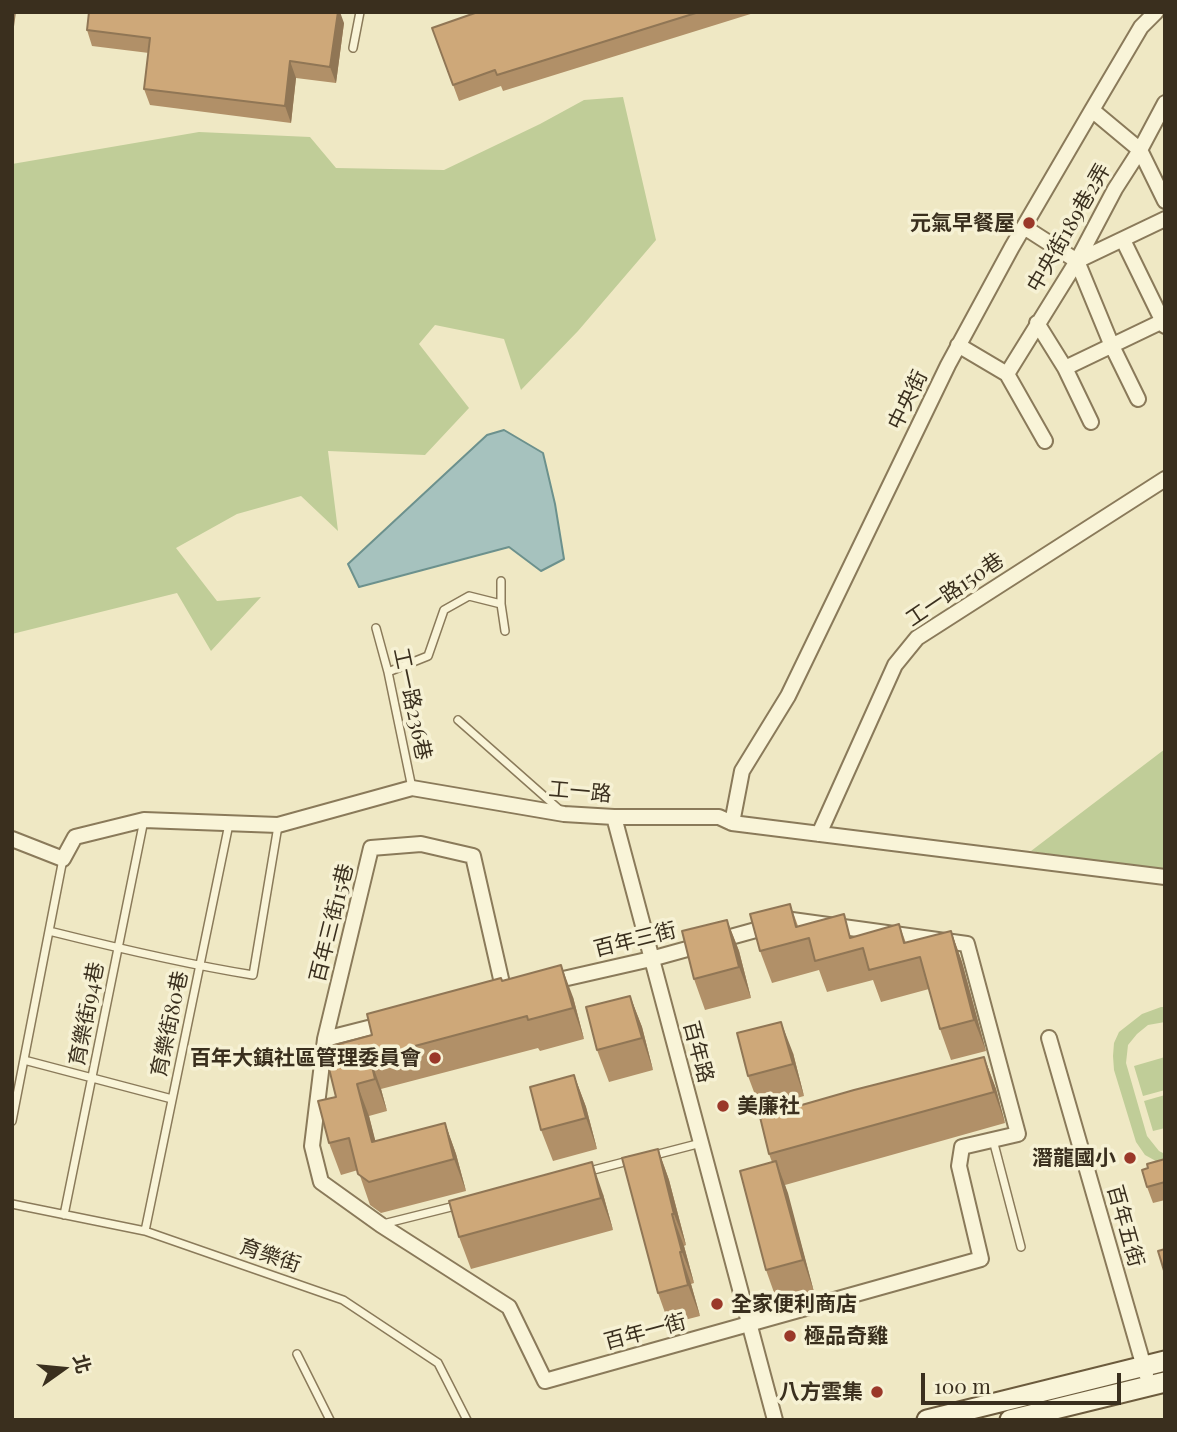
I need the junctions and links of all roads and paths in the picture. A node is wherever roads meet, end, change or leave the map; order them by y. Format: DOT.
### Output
graph roads {
  1 [pos="360,12"];
  2 [pos="1156,12"];
  3 [pos="353,48"];
  4 [pos="1165,103"];
  5 [pos="1092,110"];
  6 [pos="1140,150"];
  7 [pos="1165,201"];
  8 [pos="1165,219"];
  9 [pos="1024,226"];
  10 [pos="1123,240"];
  11 [pos="1076,261"];
  12 [pos="1164,322"];
  13 [pos="1037,323"];
  14 [pos="958,345"];
  15 [pos="1112,345"];
  16 [pos="1065,368"];
  17 [pos="1007,374"];
  18 [pos="1138,399"];
  19 [pos="1091,422"];
  20 [pos="1045,441"];
  21 [pos="1165,479"];
  22 [pos="501,580"];
  23 [pos="501,604"];
  24 [pos="376,628"];
  25 [pos="505,631"];
  26 [pos="388,672"];
  27 [pos="458,719"];
  28 [pos="412,788"];
  29 [pos="565,814"];
  30 [pos="614,817"];
  31 [pos="144,820"];
  32 [pos="229,823"];
  33 [pos="732,823"];
  34 [pos="278,825"];
  35 [pos="819,834"];
  36 [pos="12,839"];
  37 [pos="63,859"];
  38 [pos="1165,877"];
  39 [pos="49,931"];
  40 [pos="118,948"];
  41 [pos="652,958"];
  42 [pos="199,966"];
  43 [pos="511,991"];
  44 [pos="402,1019"];
  45 [pos="1049,1038"];
  46 [pos="325,1039"];
  47 [pos="24,1060"];
  48 [pos="92,1077"];
  49 [pos="172,1099"];
  50 [pos="12,1121"];
  51 [pos="993,1140"];
  52 [pos="701,1143"];
  53 [pos="648,1156"];
  54 [pos="634,1160"];
  55 [pos="581,1173"];
  56 [pos="12,1204"];
  57 [pos="461,1204"];
  58 [pos="64,1214"];
  59 [pos="381,1225"];
  60 [pos="145,1231"];
  61 [pos="1021,1247"];
  62 [pos="750,1325"];
  63 [pos="297,1354"];
  64 [pos="1165,1361"];
  65 [pos="1152,1378"];
  66 [pos="971,1415"];
  67 [pos="330,1420"];
  68 [pos="467,1420"];
  69 [pos="775,1420"];
  70 [pos="926,1420"];
  71 [pos="1010,1420"];
  1 -- 3 [label="lane"];
  2 -- 5 [label="street, 中央街"];
  4 -- 6 [label="street, 中央街189巷2弄"];
  5 -- 6 [label="street"];
  5 -- 9 [label="street, 中央街"];
  6 -- 7 [label="street"];
  6 -- 11 [label="street, 中央街189巷2弄"];
  8 -- 10 [label="street"];
  9 -- 11 [label="street"];
  9 -- 14 [label="street, 中央街"];
  10 -- 11 [label="street"];
  10 -- 12 [label="street"];
  11 -- 13 [label="street, 中央街189巷2弄"];
  11 -- 15 [label="street"];
  12 -- 15 [label="street"];
  13 -- 16 [label="street"];
  13 -- 17 [label="street, 中央街189巷2弄"];
  14 -- 17 [label="street"];
  14 -- 33 [label="street, 中央街"];
  15 -- 16 [label="street"];
  15 -- 18 [label="street"];
  16 -- 19 [label="street"];
  17 -- 20 [label="street"];
  21 -- 35 [label="street, 工一路150巷"];
  22 -- 23 [label="lane"];
  23 -- 25 [label="lane"];
  23 -- 26 [label="lane"];
  24 -- 26 [label="lane, 工一路236巷"];
  26 -- 28 [label="lane, 工一路236巷"];
  27 -- 29 [label="lane"];
  28 -- 29 [label="street, 工一路"];
  28 -- 34 [label="street, 工一路"];
  29 -- 30 [label="street, 工一路"];
  30 -- 33 [label="street, 工一路"];
  30 -- 41 [label="street, 百年路"];
  31 -- 32 [label="street, 工一路"];
  31 -- 37 [label="street, 工一路"];
  31 -- 40 [label="lane, 育樂街94巷"];
  32 -- 34 [label="street, 工一路"];
  32 -- 42 [label="lane, 育樂街80巷"];
  33 -- 35 [label="street, 工一路"];
  34 -- 42 [label="lane"];
  35 -- 38 [label="street, 工一路"];
  36 -- 37 [label="street"];
  37 -- 39 [label="lane"];
  39 -- 40 [label="lane"];
  39 -- 47 [label="lane"];
  40 -- 42 [label="lane"];
  40 -- 48 [label="lane, 育樂街94巷"];
  41 -- 43 [label="street, 百年三街"];
  41 -- 51 [label="street, 百年三街"];
  41 -- 52 [label="street, 百年路"];
  42 -- 49 [label="lane, 育樂街80巷"];
  43 -- 46 [label="street, 百年三街15巷"];
  44 -- 46 [label="street"];
  45 -- 65 [label="street, 百年五街"];
  46 -- 59 [label="street"];
  47 -- 48 [label="lane"];
  47 -- 50 [label="lane"];
  48 -- 49 [label="lane"];
  48 -- 58 [label="lane, 育樂街94巷"];
  49 -- 60 [label="lane, 育樂街80巷"];
  51 -- 61 [label="lane"];
  51 -- 62 [label="street, 百年一街"];
  52 -- 53 [label="lane"];
  52 -- 62 [label="street, 百年路"];
  54 -- 55 [label="lane"];
  56 -- 58 [label="lane, 育樂街"];
  57 -- 59 [label="lane"];
  58 -- 60 [label="lane, 育樂街"];
  59 -- 62 [label="street, 百年一街"];
  60 -- 68 [label="lane, 育樂街"];
  62 -- 69 [label="street, 百年路"];
  63 -- 67 [label="lane"];
  64 -- 65 [label="main road"];
  65 -- 66 [label="main road"];
  65 -- 71 [label="main road"];
  66 -- 70 [label="main road"];
}
